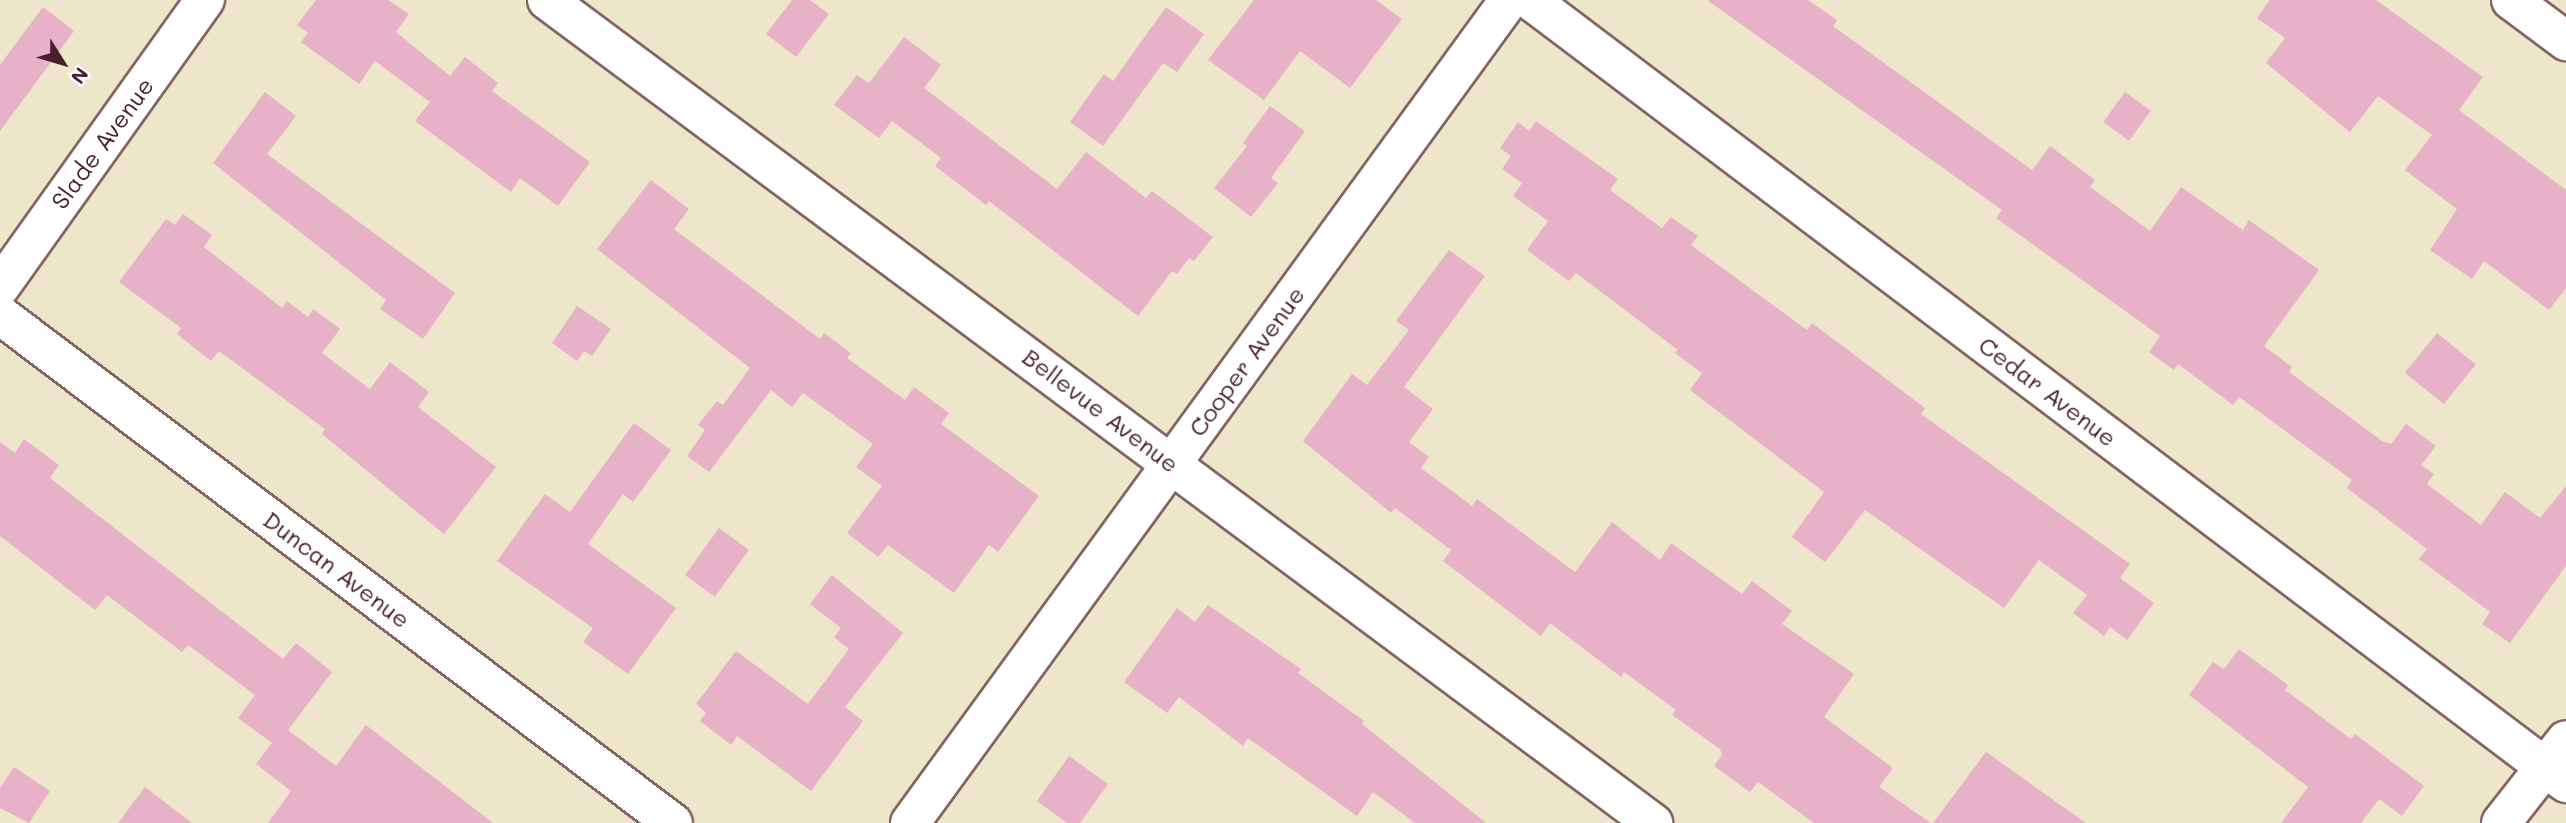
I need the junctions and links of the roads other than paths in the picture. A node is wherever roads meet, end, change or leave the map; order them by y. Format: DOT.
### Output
graph roads {
  1 [pos="205,0"];
  2 [pos="547,0"];
  3 [pos="1509,0"];
  4 [pos="1530,0"];
  5 [pos="2511,0"];
  6 [pos="2566,41"];
  7 [pos="0,287"];
  8 [pos="0,315"];
  9 [pos="1172,463"];
  10 [pos="2559,763"];
  11 [pos="673,823"];
  12 [pos="910,823"];
  13 [pos="1653,823"];
  14 [pos="2501,823"];
  1 -- 7 [label="street, Slade Avenue"];
  2 -- 9 [label="street, Bellevue Avenue"];
  3 -- 9 [label="street, Cooper Avenue"];
  4 -- 10 [label="street, Cedar Avenue"];
  5 -- 6 [label="street"];
  8 -- 11 [label="street, Duncan Avenue"];
  9 -- 12 [label="street, Cooper Avenue"];
  9 -- 13 [label="street, Bellevue Avenue"];
  10 -- 14 [label="street"];
}
